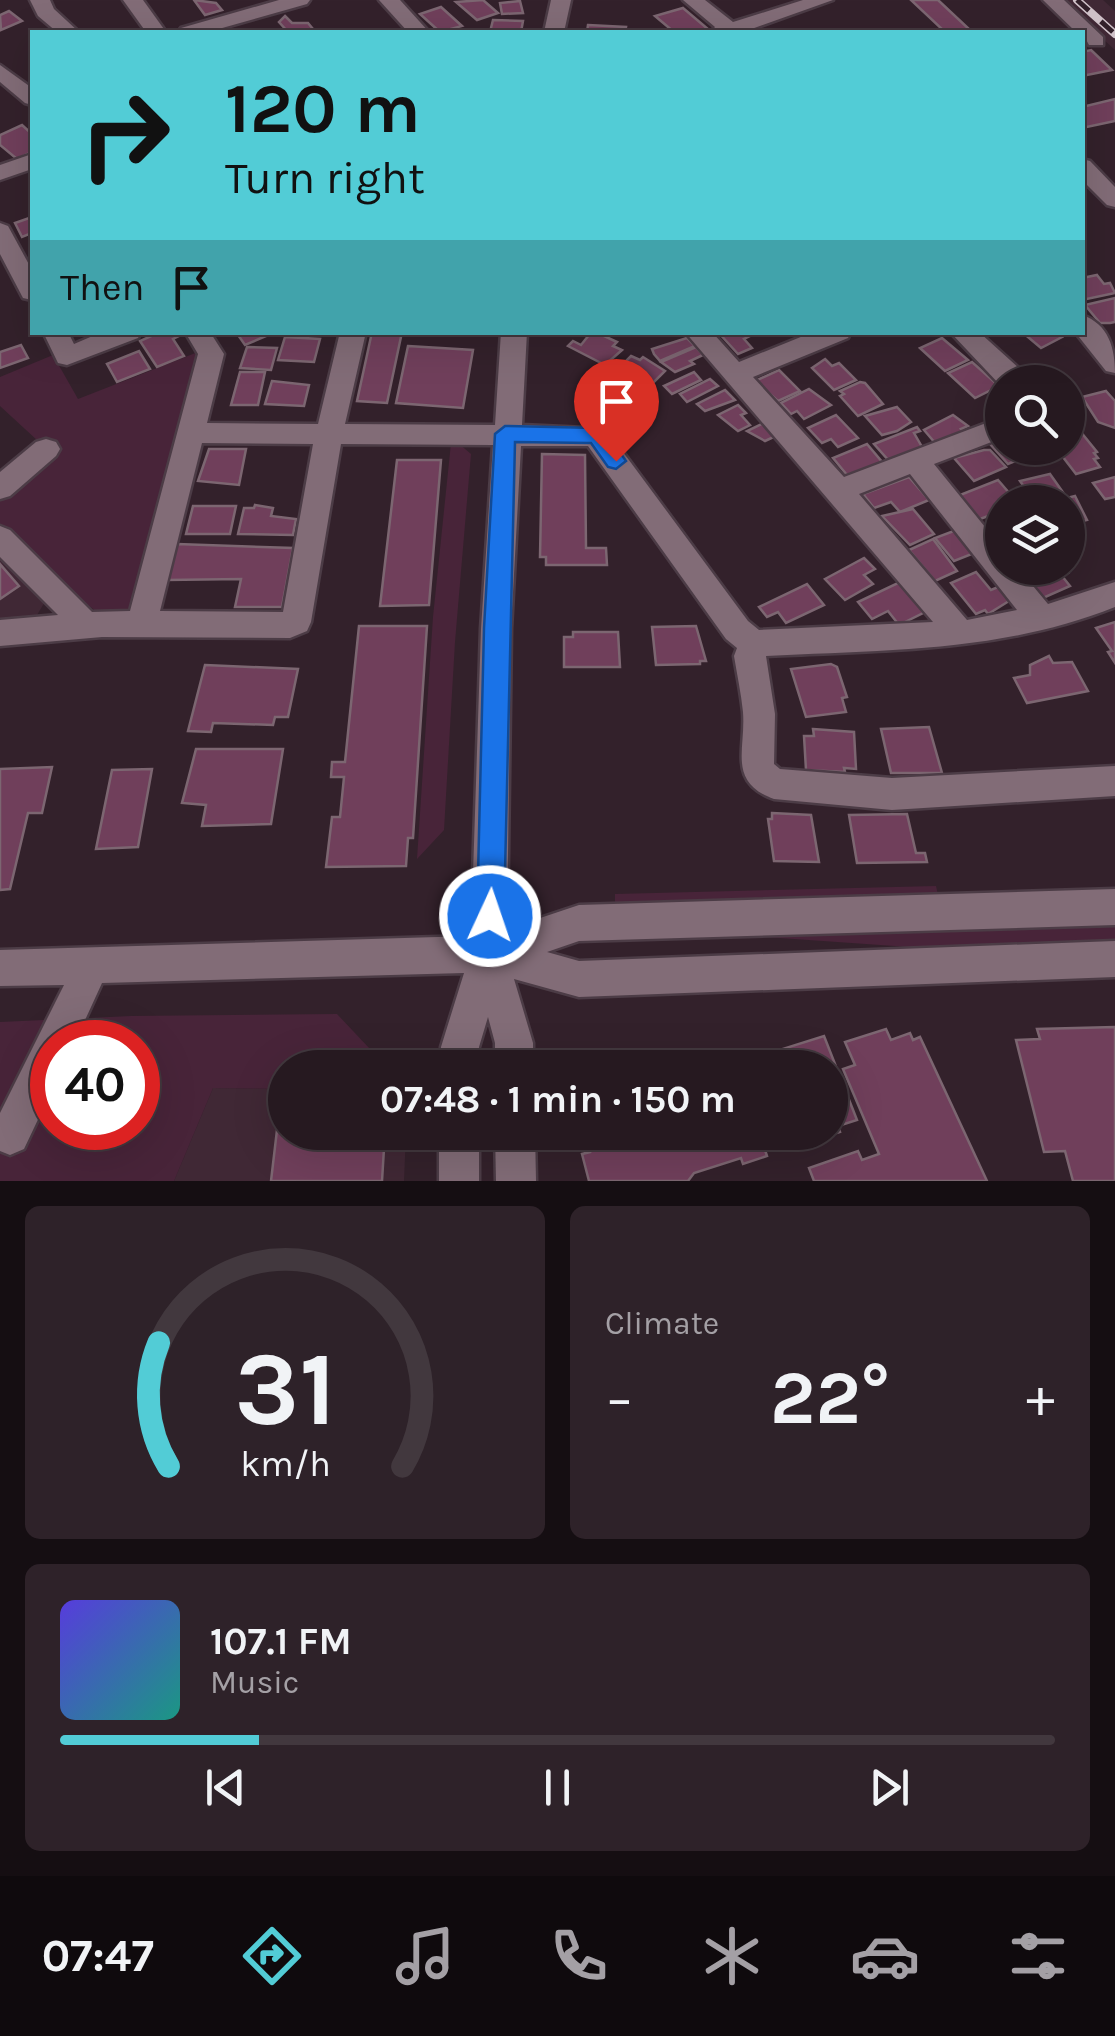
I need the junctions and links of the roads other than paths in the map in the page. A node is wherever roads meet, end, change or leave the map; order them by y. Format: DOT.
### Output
graph roads {
  1 [pos="40,0"];
  2 [pos="134,0"];
  3 [pos="389,0"];
  4 [pos="561,0"];
  5 [pos="693,0"];
  6 [pos="822,0"];
  7 [pos="1053,0"];
  8 [pos="293,1"];
  9 [pos="67,30"];
  10 [pos="155,30"];
  11 [pos="195,30"];
  12 [pos="418,30"];
  13 [pos="554,30"];
  14 [pos="726,30"];
  15 [pos="734,30"];
  16 [pos="1079,30"];
  17 [pos="1089,42"];
  18 [pos="1115,59"];
  19 [pos="0,70"];
  20 [pos="30,96"];
  21 [pos="30,163"];
  22 [pos="1085,169"];
  23 [pos="0,173"];
  24 [pos="1115,200"];
  25 [pos="0,232"];
  26 [pos="30,288"];
  27 [pos="1085,328"];
  28 [pos="56,335"];
  29 [pos="121,335"];
  30 [pos="199,335"];
  31 [pos="352,335"];
  32 [pos="514,335"];
  33 [pos="700,335"];
  34 [pos="832,335"];
  35 [pos="965,335"];
  36 [pos="1115,364"];
  37 [pos="998,365"];
  38 [pos="736,374"];
  39 [pos="191,432"];
  40 [pos="328,433"];
  41 [pos="985,433"];
  42 [pos="505,434"];
  43 [pos="46,448"];
  44 [pos="914,460"];
  45 [pos="0,488"];
  46 [pos="839,490"];
  47 [pos="0,538"];
  48 [pos="1115,594"];
  49 [pos="1042,619"];
  50 [pos="142,624"];
  51 [pos="83,625"];
  52 [pos="0,633"];
  53 [pos="960,634"];
  54 [pos="754,644"];
  55 [pos="1115,781"];
  56 [pos="1115,907"];
  57 [pos="488,954"];
  58 [pos="1115,959"];
  59 [pos="92,965"];
  60 [pos="0,968"];
  61 [pos="66,1020"];
  62 [pos="460,1050"];
  63 [pos="514,1050"];
  64 [pos="30,1091"];
  65 [pos="3,1141"];
  66 [pos="459,1150"];
  67 [pos="515,1150"];
  68 [pos="459,1181"];
  69 [pos="516,1181"];
  1 -- 9 [label="street"];
  2 -- 10 [label="street"];
  3 -- 12 [label="street"];
  4 -- 13 [label="street"];
  5 -- 14 [label="street"];
  6 -- 15 [label="street"];
  7 -- 16 [label="street"];
  8 -- 11 [label="street"];
  17 -- 18 [label="street"];
  19 -- 20 [label="street"];
  21 -- 23 [label="street"];
  22 -- 24 [label="street"];
  25 -- 26 [label="street"];
  27 -- 36 [label="street"];
  28 -- 29 [label="street"];
  30 -- 39 [label="street"];
  31 -- 40 [label="street"];
  32 -- 42 [label="street"];
  33 -- 38 [label="street"];
  34 -- 38 [label="street"];
  35 -- 37 [label="street"];
  38 -- 46 [label="street"];
  39 -- 40 [label="street"];
  39 -- 50 [label="street"];
  40 -- 42 [label="street"];
  40 -- 50 [label="street"];
  41 -- 44 [label="street"];
  42 -- 54 [label="street"];
  42 -- 57 [label="street"];
  43 -- 45 [label="street"];
  44 -- 46 [label="street"];
  44 -- 49 [label="street"];
  46 -- 53 [label="street"];
  47 -- 51 [label="street"];
  48 -- 49 [label="street"];
  49 -- 53 [label="street"];
  50 -- 51 [label="street"];
  51 -- 52 [label="street"];
  53 -- 54 [label="street"];
  54 -- 55 [label="street"];
  56 -- 57 [label="street"];
  57 -- 58 [label="street"];
  57 -- 59 [label="street"];
  57 -- 62 [label="street"];
  57 -- 63 [label="street"];
  59 -- 60 [label="street"];
  59 -- 61 [label="street"];
  64 -- 65 [label="street"];
  66 -- 68 [label="street"];
  67 -- 69 [label="street"];
}
